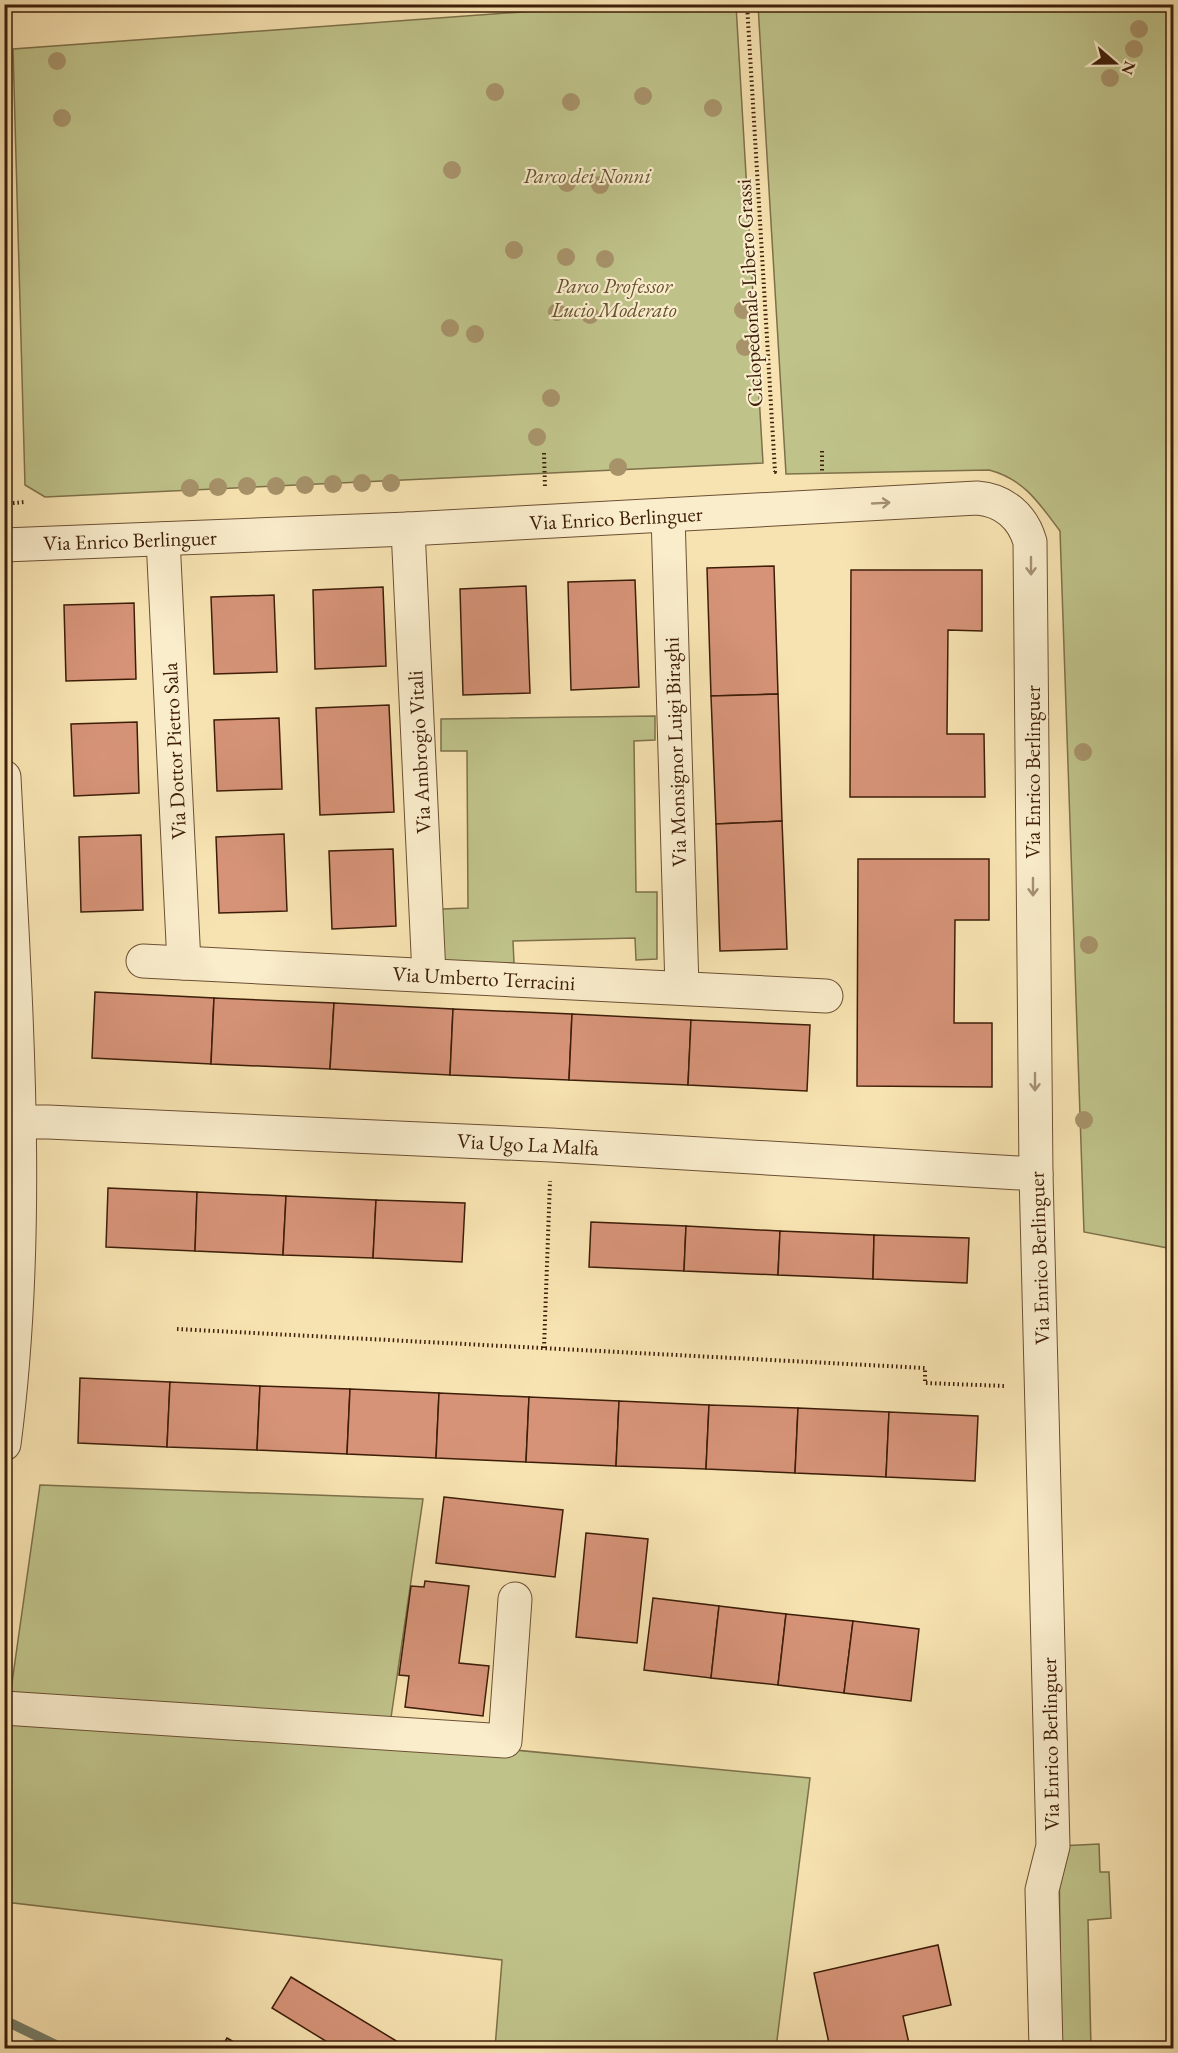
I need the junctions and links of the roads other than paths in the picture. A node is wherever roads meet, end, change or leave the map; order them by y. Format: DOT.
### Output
graph roads {
  1 [pos="668,515"];
  2 [pos="408,529"];
  3 [pos="164,538"];
  4 [pos="4,545"];
  5 [pos="4,777"];
  6 [pos="143,961"];
  7 [pos="184,963"];
  8 [pos="429,975"];
  9 [pos="682,988"];
  10 [pos="826,996"];
  11 [pos="12,1124"];
  12 [pos="1036,1174"];
  13 [pos="4,1444"];
  14 [pos="515,1599"];
  15 [pos="4,1708"];
  16 [pos="1046,2049"];
  1 -- 2 [label="street, Via Enrico Berlinguer"];
  1 -- 9 [label="street, Via Monsignor Luigi Biraghi"];
  1 -- 12 [label="street, Via Enrico Berlinguer, one-way"];
  2 -- 3 [label="street, Via Enrico Berlinguer"];
  2 -- 8 [label="street, Via Ambrogio Vitali"];
  3 -- 4 [label="street, Via Enrico Berlinguer"];
  3 -- 7 [label="street, Via Dottor Pietro Sala"];
  5 -- 11 [label="street"];
  6 -- 7 [label="street, Via Umberto Terracini"];
  7 -- 8 [label="street, Via Umberto Terracini"];
  8 -- 9 [label="street, Via Umberto Terracini"];
  9 -- 10 [label="street, Via Umberto Terracini"];
  11 -- 12 [label="street, Via Ugo La Malfa"];
  11 -- 13 [label="street"];
  12 -- 16 [label="street, Via Enrico Berlinguer"];
  14 -- 15 [label="street"];
}
